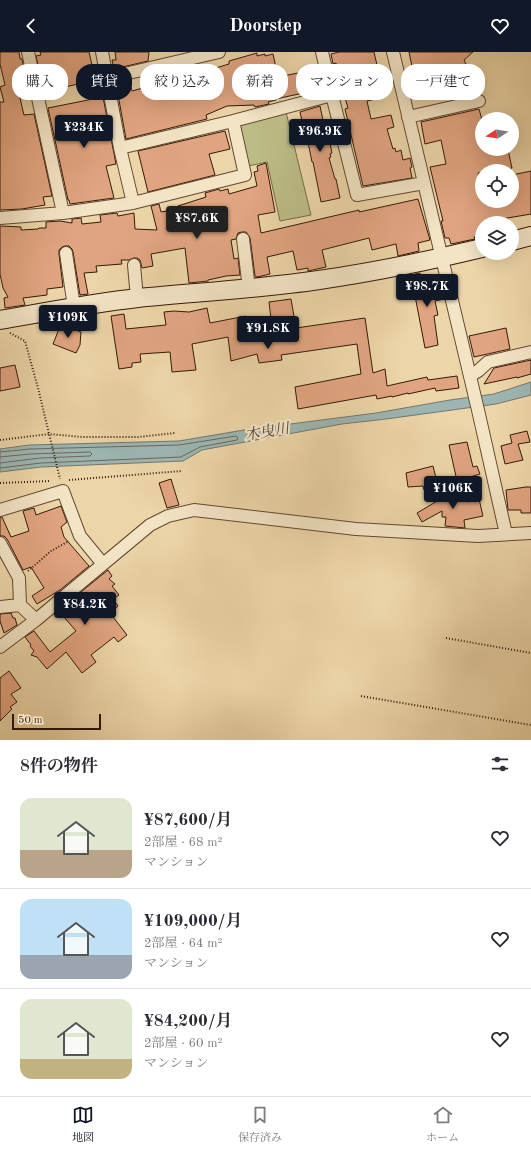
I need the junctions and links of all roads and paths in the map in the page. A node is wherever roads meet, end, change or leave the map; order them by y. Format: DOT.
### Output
graph roads {
  1 [pos="28,52"];
  2 [pos="102,52"];
  3 [pos="219,52"];
  4 [pos="322,52"];
  5 [pos="393,52"];
  6 [pos="104,64"];
  7 [pos="325,64"];
  8 [pos="132,72"];
  9 [pos="111,100"];
  10 [pos="313,100"];
  11 [pos="333,100"];
  12 [pos="479,101"];
  13 [pos="408,117"];
  14 [pos="233,121"];
  15 [pos="120,148"];
  16 [pos="424,183"];
  17 [pos="132,203"];
  18 [pos="63,213"];
  19 [pos="0,218"];
  20 [pos="531,236"];
  21 [pos="243,239"];
  22 [pos="519,239"];
  23 [pos="475,250"];
  24 [pos="66,253"];
  25 [pos="442,257"];
  26 [pos="134,265"];
  27 [pos="249,289"];
  28 [pos="137,298"];
  29 [pos="74,307"];
  30 [pos="3,326"];
  31 [pos="531,352"];
  32 [pos="470,376"];
  33 [pos="175,433"];
  34 [pos="49,435"];
  35 [pos="0,440"];
  36 [pos="182,471"];
  37 [pos="60,480"];
  38 [pos="68,480"];
  39 [pos="53,481"];
  40 [pos="0,483"];
  41 [pos="0,510"];
  42 [pos="531,533"];
  43 [pos="506,534"];
  44 [pos="80,536"];
  45 [pos="0,542"];
  46 [pos="103,564"];
  47 [pos="19,578"];
  48 [pos="20,606"];
  49 [pos="0,607"];
  50 [pos="36,620"];
  51 [pos="446,638"];
  52 [pos="0,648"];
  53 [pos="531,653"];
  54 [pos="361,696"];
  55 [pos="531,725"];
  1 -- 18 [label="street"];
  2 -- 6 [label="street"];
  3 -- 8 [label="street"];
  4 -- 7 [label="street"];
  5 -- 13 [label="street"];
  9 -- 15 [label="street"];
  10 -- 14 [label="street"];
  11 -- 16 [label="street"];
  12 -- 13 [label="street"];
  13 -- 16 [label="street"];
  14 -- 15 [label="street"];
  14 -- 17 [label="street"];
  15 -- 17 [label="street"];
  16 -- 25 [label="street"];
  17 -- 18 [label="street"];
  18 -- 19 [label="street"];
  20 -- 22 [label="street"];
  21 -- 27 [label="street"];
  23 -- 25 [label="street"];
  24 -- 29 [label="street"];
  25 -- 27 [label="street"];
  25 -- 32 [label="street"];
  26 -- 28 [label="street"];
  27 -- 28 [label="street"];
  28 -- 29 [label="street"];
  29 -- 30 [label="street"];
  30 -- 34 [label="path"];
  31 -- 32 [label="street"];
  32 -- 43 [label="street"];
  33 -- 34 [label="path"];
  34 -- 35 [label="path"];
  34 -- 37 [label="path"];
  36 -- 38 [label="path"];
  39 -- 40 [label="path"];
  41 -- 44 [label="street"];
  42 -- 43 [label="street"];
  43 -- 46 [label="street"];
  44 -- 46 [label="street"];
  44 -- 47 [label="path"];
  45 -- 47 [label="street"];
  46 -- 50 [label="street"];
  47 -- 48 [label="street"];
  48 -- 49 [label="street"];
  48 -- 50 [label="street"];
  50 -- 52 [label="street"];
  51 -- 53 [label="path"];
  54 -- 55 [label="path"];
}
